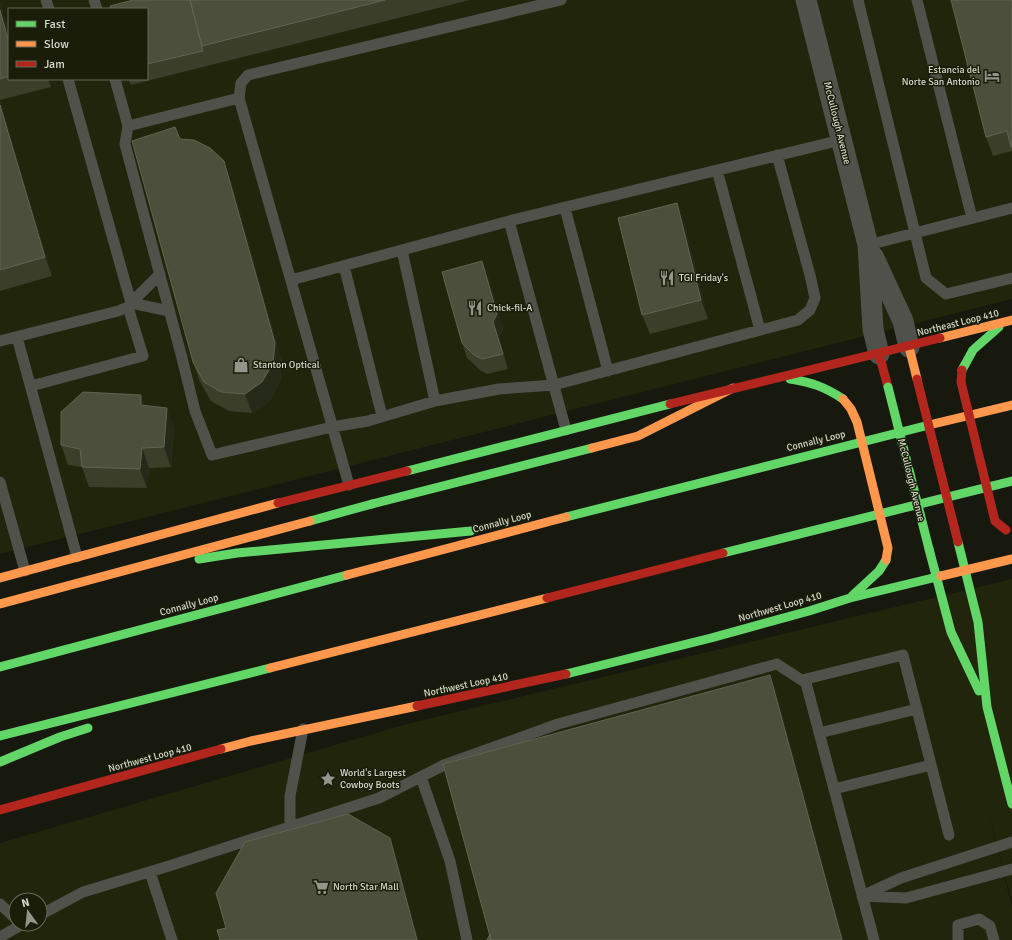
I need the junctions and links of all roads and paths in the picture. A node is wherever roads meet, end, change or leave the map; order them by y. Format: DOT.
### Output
graph roads {
  1 [pos="561,0"];
  2 [pos="806,0"];
  3 [pos="858,0"];
  4 [pos="917,0"];
  5 [pos="68,80"];
  6 [pos="116,80"];
  7 [pos="239,98"];
  8 [pos="128,126"];
  9 [pos="841,140"];
  10 [pos="777,156"];
  11 [pos="717,170"];
  12 [pos="565,208"];
  13 [pos="1012,208"];
  14 [pos="972,218"];
  15 [pos="509,221"];
  16 [pos="915,232"];
  17 [pos="868,245"];
  18 [pos="402,250"];
  19 [pos="344,266"];
  20 [pos="160,274"];
  21 [pos="1012,278"];
  22 [pos="291,280"];
  23 [pos="130,305"];
  24 [pos="170,311"];
  25 [pos="1008,321"];
  26 [pos="760,330"];
  27 [pos="17,337"];
  28 [pos="0,341"];
  29 [pos="909,347"];
  30 [pos="879,354"];
  31 [pos="608,371"];
  32 [pos="780,378"];
  33 [pos="554,385"];
  34 [pos="31,386"];
  35 [pos="733,388"];
  36 [pos="435,401"];
  37 [pos="1012,405"];
  38 [pos="382,416"];
  39 [pos="332,427"];
  40 [pos="566,430"];
  41 [pos="1012,481"];
  42 [pos="0,482"];
  43 [pos="349,485"];
  44 [pos="534,525"];
  45 [pos="1009,532"];
  46 [pos="76,557"];
  47 [pos="1012,559"];
  48 [pos="964,569"];
  49 [pos="25,571"];
  50 [pos="936,576"];
  51 [pos="0,578"];
  52 [pos="13,591"];
  53 [pos="850,598"];
  54 [pos="0,604"];
  55 [pos="0,667"];
  56 [pos="259,672"];
  57 [pos="802,680"];
  58 [pos="987,707"];
  59 [pos="148,708"];
  60 [pos="917,709"];
  61 [pos="96,725"];
  62 [pos="303,729"];
  63 [pos="819,733"];
  64 [pos="0,736"];
  65 [pos="0,762"];
  66 [pos="930,765"];
  67 [pos="421,777"];
  68 [pos="834,789"];
  69 [pos="1012,804"];
  70 [pos="0,810"];
  71 [pos="290,827"];
  72 [pos="949,835"];
  73 [pos="1012,842"];
  74 [pos="1012,870"];
  75 [pos="150,872"];
  76 [pos="862,896"];
  77 [pos="0,904"];
  78 [pos="48,911"];
  79 [pos="8,912"];
  80 [pos="172,940"];
  81 [pos="467,940"];
  82 [pos="874,940"];
  83 [pos="958,940"];
  84 [pos="994,940"];
  1 -- 7 [label="lane"];
  2 -- 9 [label="street, McCullough Avenue"];
  3 -- 16 [label="lane"];
  4 -- 14 [label="lane"];
  5 -- 23 [label="lane"];
  6 -- 8 [label="lane"];
  7 -- 8 [label="lane"];
  7 -- 22 [label="lane"];
  8 -- 20 [label="lane"];
  9 -- 10 [label="lane"];
  9 -- 17 [label="street, McCullough Avenue"];
  10 -- 11 [label="lane"];
  10 -- 26 [label="lane"];
  11 -- 12 [label="lane"];
  11 -- 26 [label="lane"];
  12 -- 15 [label="lane"];
  12 -- 31 [label="lane"];
  13 -- 14 [label="lane"];
  14 -- 16 [label="lane"];
  15 -- 18 [label="lane"];
  15 -- 33 [label="lane"];
  16 -- 17 [label="lane"];
  16 -- 21 [label="lane"];
  17 -- 29 [label="street, McCullough Avenue"];
  17 -- 30 [label="street, McCullough Avenue"];
  18 -- 19 [label="lane"];
  18 -- 36 [label="lane"];
  19 -- 22 [label="lane"];
  19 -- 38 [label="lane"];
  20 -- 23 [label="lane"];
  20 -- 24 [label="lane"];
  22 -- 39 [label="lane"];
  23 -- 24 [label="lane"];
  23 -- 27 [label="lane"];
  23 -- 34 [label="lane"];
  24 -- 39 [label="lane"];
  25 -- 29 [label="main road, Northeast Loop 410"];
  25 -- 45 [label="main road, bridge"];
  26 -- 31 [label="lane"];
  27 -- 28 [label="lane"];
  27 -- 34 [label="lane"];
  29 -- 30 [label="main road"];
  29 -- 48 [label="main road, McCullough Avenue, bridge"];
  30 -- 32 [label="main road"];
  30 -- 50 [label="main road, McCullough Avenue, bridge"];
  31 -- 33 [label="lane"];
  32 -- 35 [label="main road"];
  32 -- 53 [label="main road, bridge"];
  33 -- 36 [label="lane"];
  33 -- 40 [label="lane"];
  34 -- 46 [label="lane"];
  35 -- 40 [label="main road"];
  35 -- 54 [label="main road, bridge"];
  36 -- 38 [label="lane"];
  37 -- 44 [label="main road, Connally Loop"];
  38 -- 39 [label="lane"];
  39 -- 43 [label="lane"];
  40 -- 43 [label="main road"];
  41 -- 56 [label="main road"];
  42 -- 49 [label="lane"];
  43 -- 46 [label="main road"];
  44 -- 52 [label="main road"];
  44 -- 55 [label="main road, Connally Loop"];
  46 -- 49 [label="main road"];
  47 -- 48 [label="main road"];
  48 -- 50 [label="main road"];
  48 -- 58 [label="main road, McCullough Avenue"];
  49 -- 51 [label="main road"];
  50 -- 53 [label="main road, Northwest Loop 410"];
  50 -- 58 [label="main road, McCullough Avenue"];
  53 -- 62 [label="main road, Northwest Loop 410"];
  56 -- 59 [label="main road"];
  56 -- 64 [label="main road"];
  57 -- 60 [label="lane"];
  57 -- 63 [label="lane"];
  57 -- 67 [label="lane"];
  58 -- 69 [label="main road, McCullough Avenue"];
  60 -- 63 [label="lane"];
  60 -- 66 [label="lane"];
  61 -- 65 [label="main road"];
  62 -- 70 [label="main road, Northwest Loop 410"];
  62 -- 71 [label="lane"];
  63 -- 68 [label="lane"];
  66 -- 68 [label="lane"];
  66 -- 72 [label="lane"];
  67 -- 71 [label="lane"];
  67 -- 81 [label="lane"];
  68 -- 76 [label="lane"];
  71 -- 75 [label="lane"];
  73 -- 76 [label="lane"];
  74 -- 76 [label="lane"];
  75 -- 78 [label="lane"];
  75 -- 80 [label="lane"];
  76 -- 82 [label="lane"];
  77 -- 79 [label="lane"];
  83 -- 84 [label="lane"];
}
